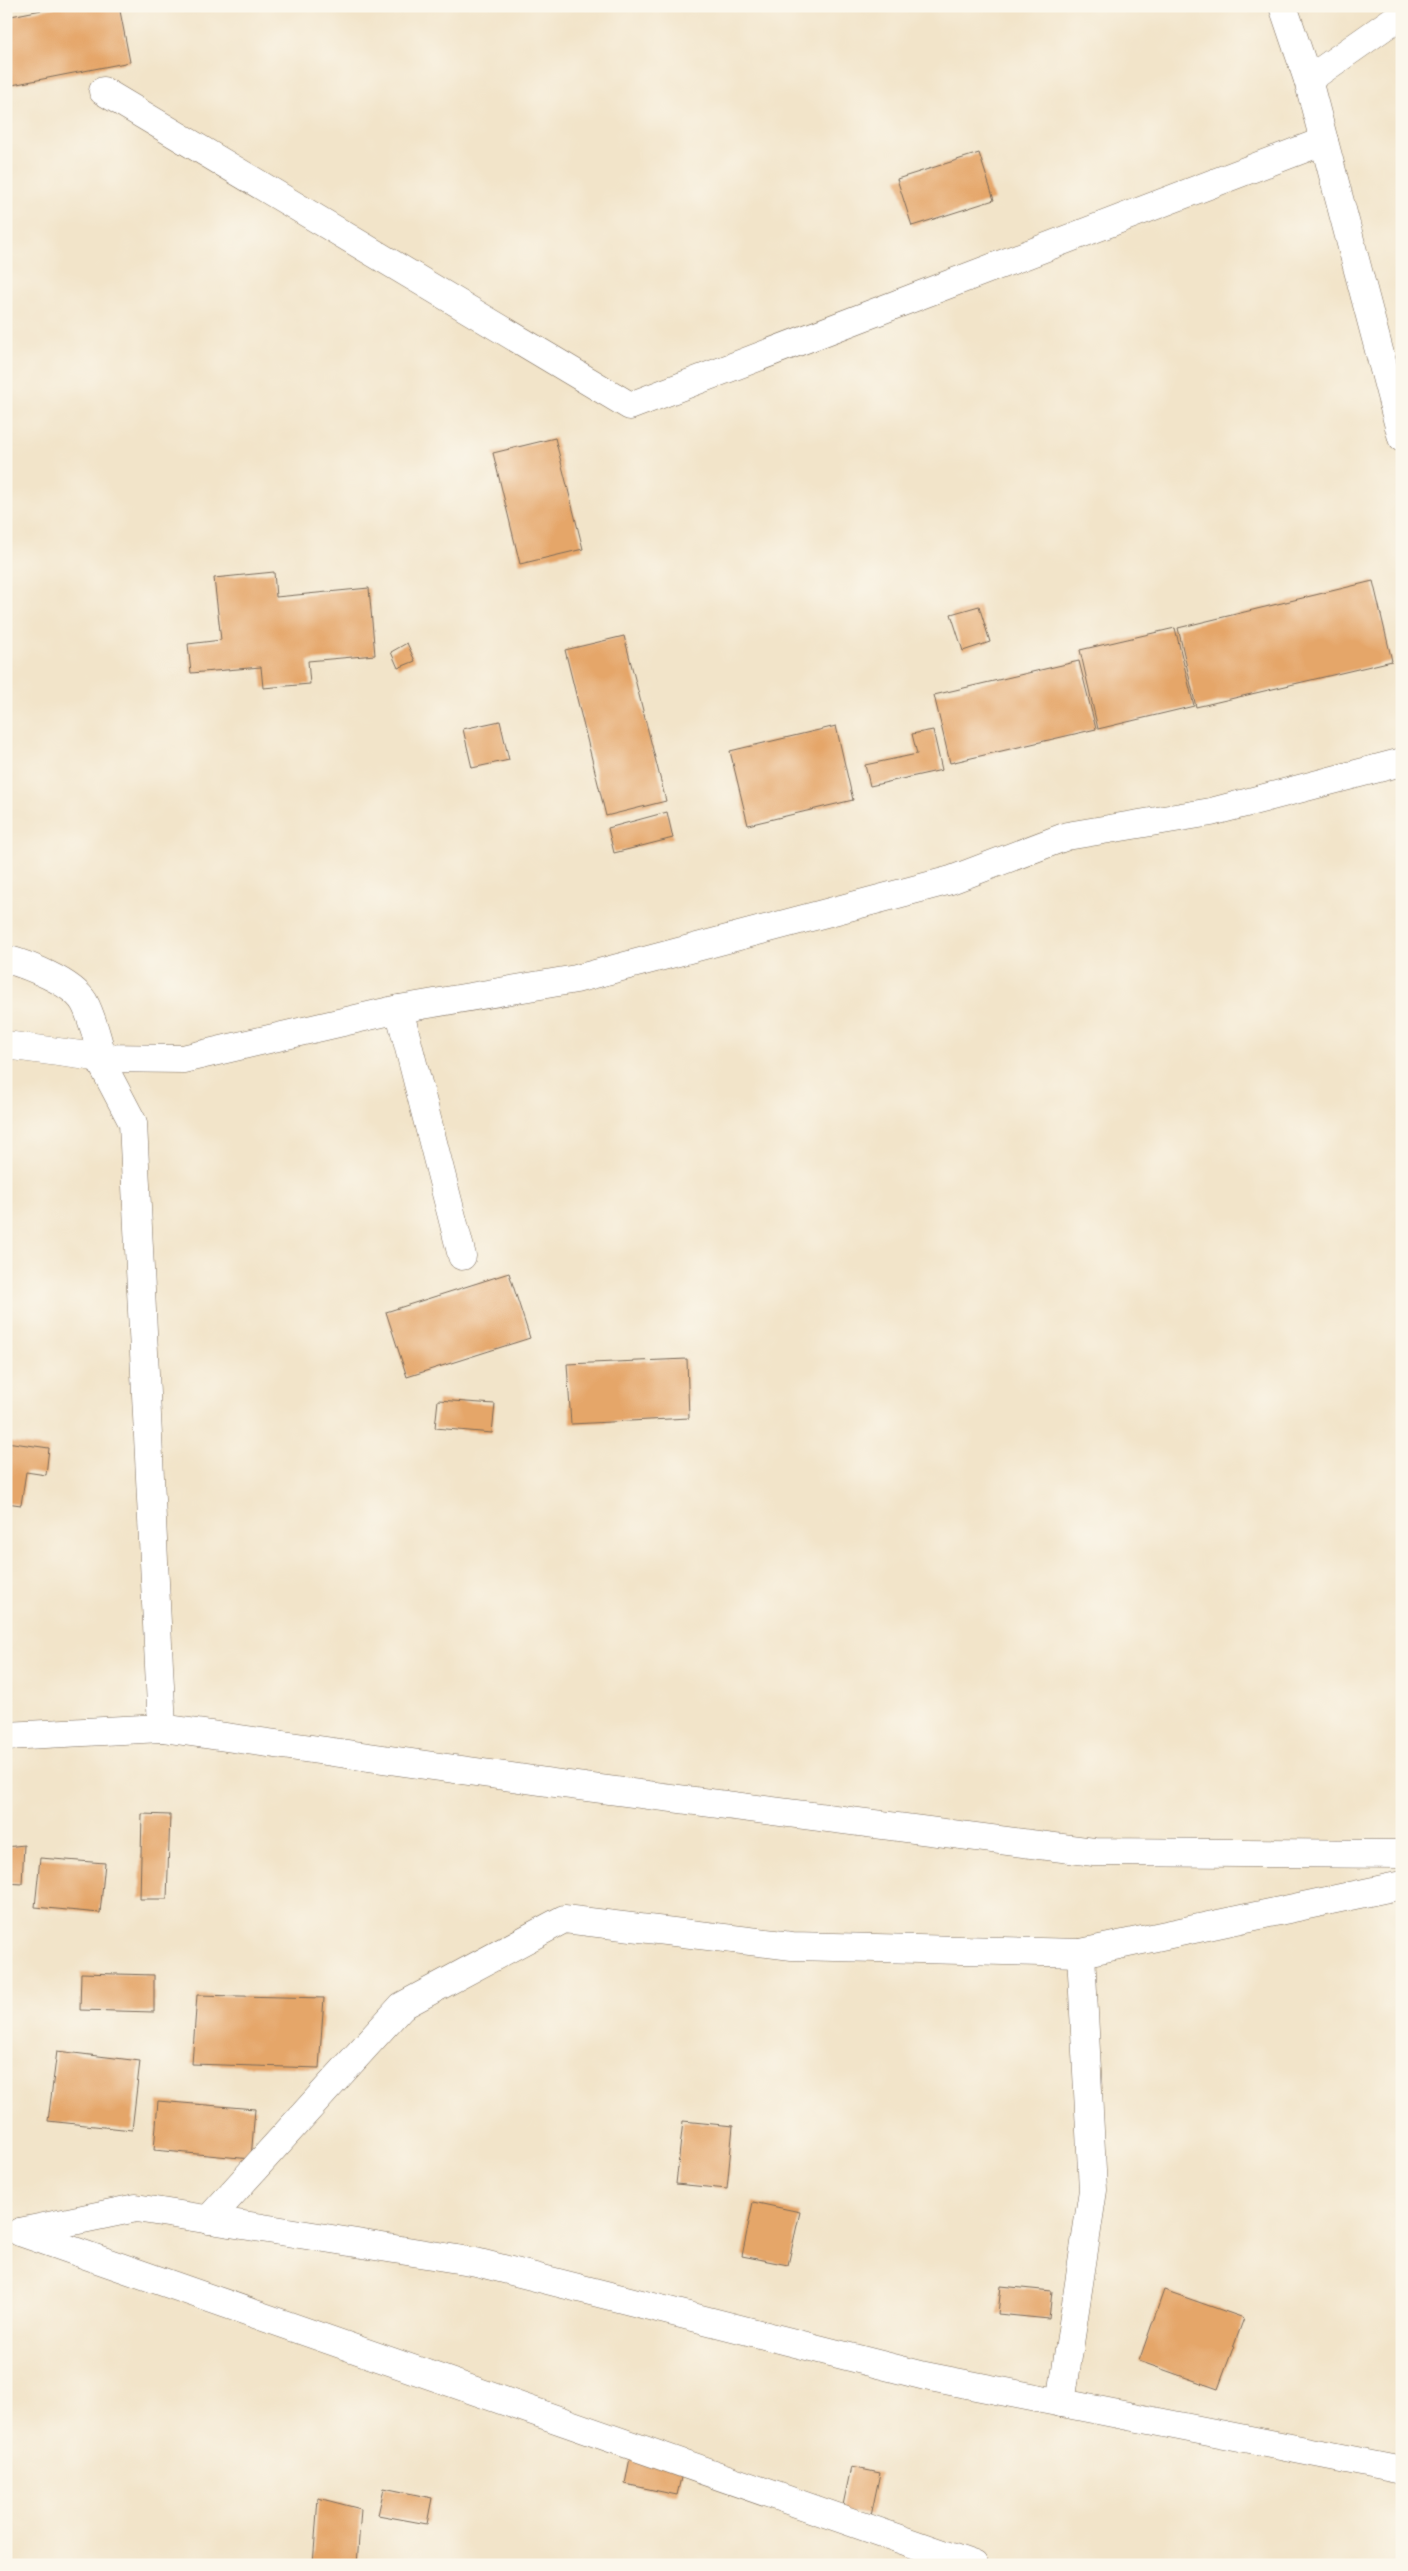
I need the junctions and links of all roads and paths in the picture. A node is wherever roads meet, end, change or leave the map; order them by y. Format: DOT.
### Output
graph roads {
  1 [pos="1284,6"];
  2 [pos="1402,14"];
  3 [pos="1308,80"];
  4 [pos="103,92"];
  5 [pos="1324,141"];
  6 [pos="1402,438"];
  7 [pos="1402,762"];
  8 [pos="6,959"];
  9 [pos="399,1009"];
  10 [pos="6,1045"];
  11 [pos="103,1058"];
  12 [pos="462,1256"];
  13 [pos="162,1728"];
  14 [pos="6,1736"];
  15 [pos="1402,1854"];
  16 [pos="1402,1885"];
  17 [pos="1081,1952"];
  18 [pos="208,2220"];
  19 [pos="13,2231"];
  20 [pos="1061,2403"];
  21 [pos="1402,2470"];
  22 [pos="974,2565"];
  1 -- 3 [label="street"];
  2 -- 3 [label="street"];
  3 -- 5 [label="street"];
  4 -- 5 [label="street"];
  5 -- 6 [label="street"];
  7 -- 9 [label="street"];
  8 -- 11 [label="street"];
  9 -- 11 [label="street"];
  9 -- 12 [label="street"];
  10 -- 11 [label="street"];
  11 -- 13 [label="street"];
  13 -- 14 [label="street"];
  13 -- 15 [label="street"];
  16 -- 17 [label="street"];
  17 -- 18 [label="street"];
  17 -- 20 [label="street"];
  18 -- 19 [label="street"];
  18 -- 20 [label="street"];
  19 -- 22 [label="street"];
  20 -- 21 [label="street"];
}
